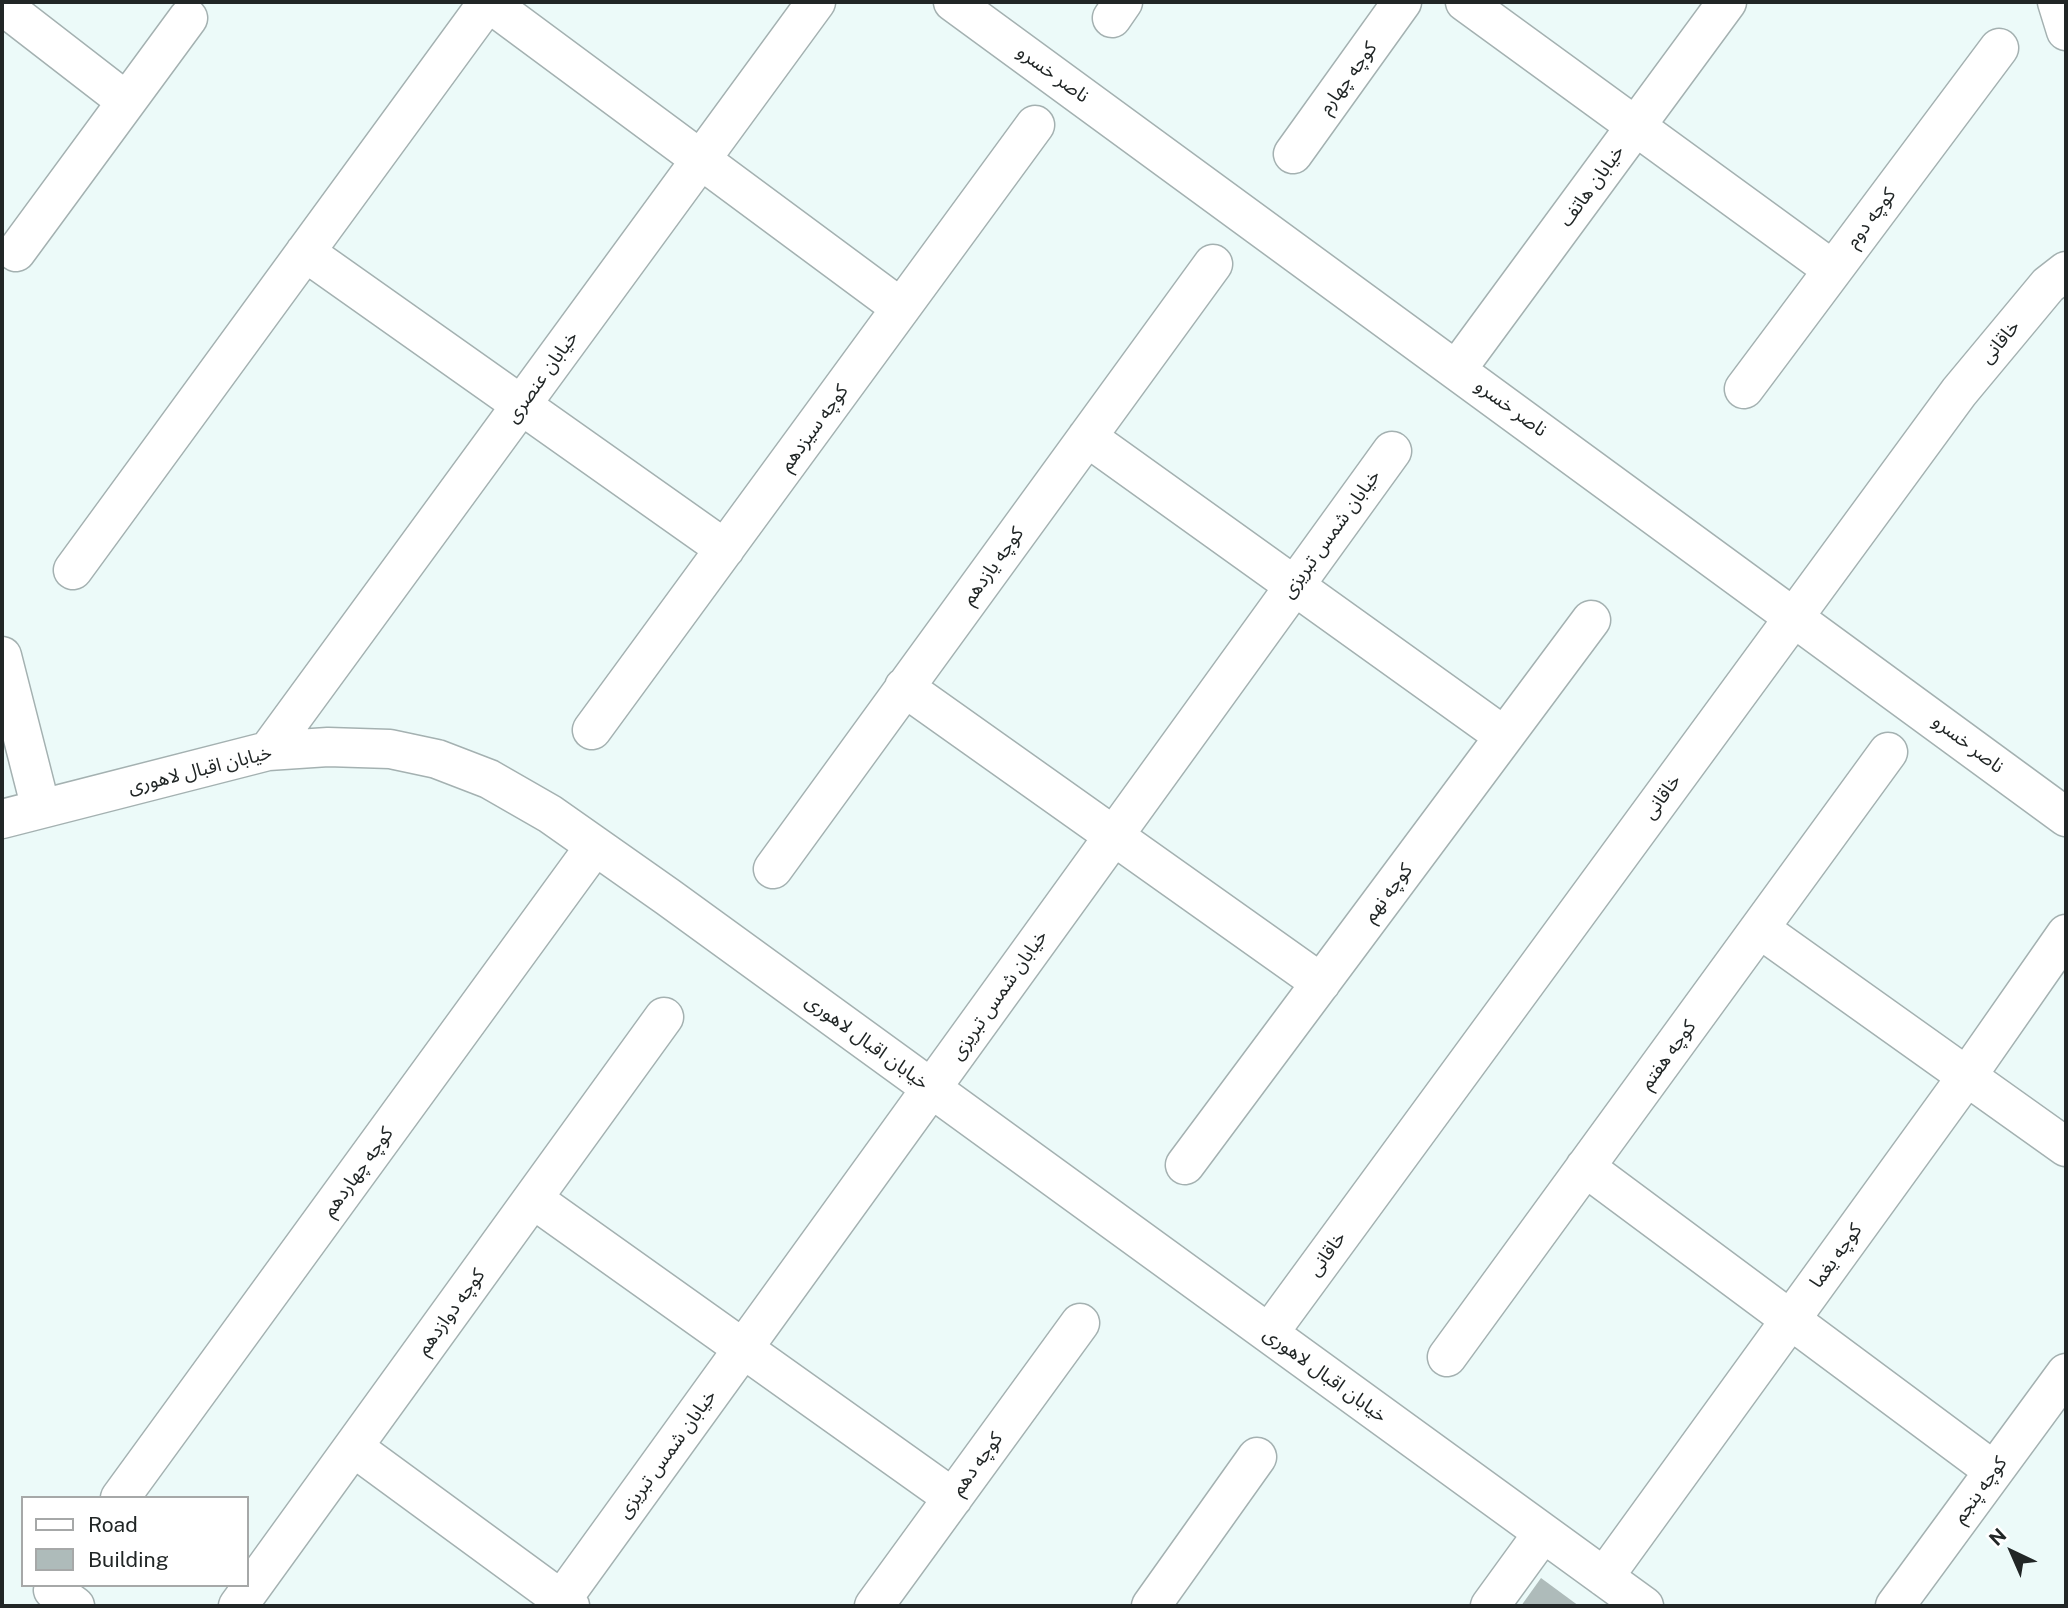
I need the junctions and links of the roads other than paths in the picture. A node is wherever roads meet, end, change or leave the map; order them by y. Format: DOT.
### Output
graph roads {
  1 [pos="488,2"];
  2 [pos="816,2"];
  3 [pos="953,2"];
  4 [pos="1402,2"];
  5 [pos="1465,2"];
  6 [pos="1727,2"];
  7 [pos="2057,2"];
  8 [pos="2,5"];
  9 [pos="188,18"];
  10 [pos="2066,31"];
  11 [pos="1999,48"];
  12 [pos="126,101"];
  13 [pos="1035,125"];
  14 [pos="1635,126"];
  15 [pos="1293,154"];
  16 [pos="701,159"];
  17 [pos="16,252"];
  18 [pos="306,252"];
  19 [pos="1213,264"];
  20 [pos="1833,270"];
  21 [pos="2066,271"];
  22 [pos="901,308"];
  23 [pos="1457,369"];
  24 [pos="1744,389"];
  25 [pos="522,405"];
  26 [pos="1087,437"];
  27 [pos="1392,451"];
  28 [pos="725,549"];
  29 [pos="73,570"];
  30 [pos="1293,586"];
  31 [pos="1796,616"];
  32 [pos="1591,620"];
  33 [pos="2,656"];
  34 [pos="904,687"];
  35 [pos="592,730"];
  36 [pos="1504,736"];
  37 [pos="268,751"];
  38 [pos="1888,752"];
  39 [pos="41,809"];
  40 [pos="2066,817"];
  41 [pos="2,819"];
  42 [pos="1112,835"];
  43 [pos="595,846"];
  44 [pos="773,869"];
  45 [pos="1760,929"];
  46 [pos="2066,934"];
  47 [pos="1321,983"];
  48 [pos="664,1017"];
  49 [pos="1967,1076"];
  50 [pos="932,1089"];
  51 [pos="2066,1147"];
  52 [pos="1185,1166"];
  53 [pos="1585,1167"];
  54 [pos="533,1199"];
  55 [pos="1791,1320"];
  56 [pos="1080,1323"];
  57 [pos="1269,1333"];
  58 [pos="743,1348"];
  59 [pos="1447,1357"];
  60 [pos="2066,1373"];
  61 [pos="353,1447"];
  62 [pos="1257,1457"];
  63 [pos="1994,1471"];
  64 [pos="121,1496"];
  65 [pos="953,1498"];
  66 [pos="1544,1533"];
  67 [pos="1604,1577"];
  68 [pos="563,1604"];
  69 [pos="238,1606"];
  70 [pos="874,1606"];
  71 [pos="1151,1606"];
  72 [pos="1490,1606"];
  73 [pos="1644,1606"];
  74 [pos="1895,1606"];
  1 -- 16 [label="street"];
  1 -- 18 [label="street"];
  2 -- 16 [label="street, خیابان عنصری"];
  3 -- 23 [label="street, ناصر خسرو"];
  4 -- 15 [label="street, کوچه چهارم"];
  5 -- 14 [label="street"];
  6 -- 14 [label="street, خیابان هاتف"];
  7 -- 10 [label="street"];
  8 -- 12 [label="street"];
  9 -- 12 [label="street"];
  11 -- 20 [label="street, کوچه دوم"];
  12 -- 17 [label="street"];
  13 -- 22 [label="street, کوچه سیزدهم"];
  14 -- 20 [label="street"];
  14 -- 23 [label="street, خیابان هاتف"];
  16 -- 22 [label="street"];
  16 -- 25 [label="street, خیابان عنصری"];
  18 -- 25 [label="street"];
  18 -- 29 [label="street"];
  19 -- 26 [label="street, کوچه یازدهم"];
  20 -- 24 [label="street, کوچه دوم"];
  21 -- 31 [label="street, خاقانی"];
  22 -- 28 [label="street, کوچه سیزدهم"];
  23 -- 31 [label="street, ناصر خسرو"];
  25 -- 28 [label="street"];
  25 -- 37 [label="street, خیابان عنصری"];
  26 -- 30 [label="street"];
  26 -- 34 [label="street, کوچه یازدهم"];
  27 -- 30 [label="street, خیابان شمس تبریزی"];
  28 -- 35 [label="street, کوچه سیزدهم"];
  30 -- 36 [label="street"];
  30 -- 42 [label="street, خیابان شمس تبریزی"];
  31 -- 40 [label="street, ناصر خسرو"];
  31 -- 57 [label="street, خاقانی"];
  32 -- 36 [label="street, کوچه نهم"];
  33 -- 39 [label="street"];
  34 -- 42 [label="street"];
  34 -- 44 [label="street, کوچه یازدهم"];
  36 -- 47 [label="street, کوچه نهم"];
  37 -- 39 [label="street, خیابان اقبال لاهوری"];
  37 -- 43 [label="street, خیابان اقبال لاهوری"];
  38 -- 45 [label="street, کوچه هفتم"];
  39 -- 41 [label="street, خیابان اقبال لاهوری"];
  42 -- 47 [label="street"];
  42 -- 50 [label="street, خیابان شمس تبریزی"];
  43 -- 50 [label="street, خیابان اقبال لاهوری"];
  43 -- 64 [label="street, کوچه چهاردهم"];
  45 -- 49 [label="street"];
  45 -- 53 [label="street, کوچه هفتم"];
  46 -- 49 [label="street, کوچه یغما"];
  47 -- 52 [label="street, کوچه نهم"];
  48 -- 54 [label="street, کوچه دوازدهم"];
  49 -- 51 [label="street"];
  49 -- 55 [label="street, کوچه یغما"];
  50 -- 57 [label="street, خیابان اقبال لاهوری"];
  50 -- 58 [label="street, خیابان شمس تبریزی"];
  53 -- 55 [label="street"];
  53 -- 59 [label="street, کوچه هفتم"];
  54 -- 58 [label="street"];
  54 -- 61 [label="street, کوچه دوازدهم"];
  55 -- 63 [label="street"];
  55 -- 67 [label="street, کوچه یغما"];
  56 -- 65 [label="street, کوچه دهم"];
  57 -- 66 [label="street, خیابان اقبال لاهوری"];
  58 -- 65 [label="street"];
  58 -- 68 [label="street, خیابان شمس تبریزی"];
  60 -- 63 [label="street, کوچه پنجم"];
  61 -- 68 [label="street"];
  61 -- 69 [label="street, کوچه دوازدهم"];
  62 -- 71 [label="street"];
  63 -- 74 [label="street, کوچه پنجم"];
  65 -- 70 [label="street, کوچه دهم"];
  66 -- 67 [label="street, خیابان اقبال لاهوری"];
  66 -- 72 [label="street"];
  67 -- 73 [label="street, خیابان اقبال لاهوری"];
}
